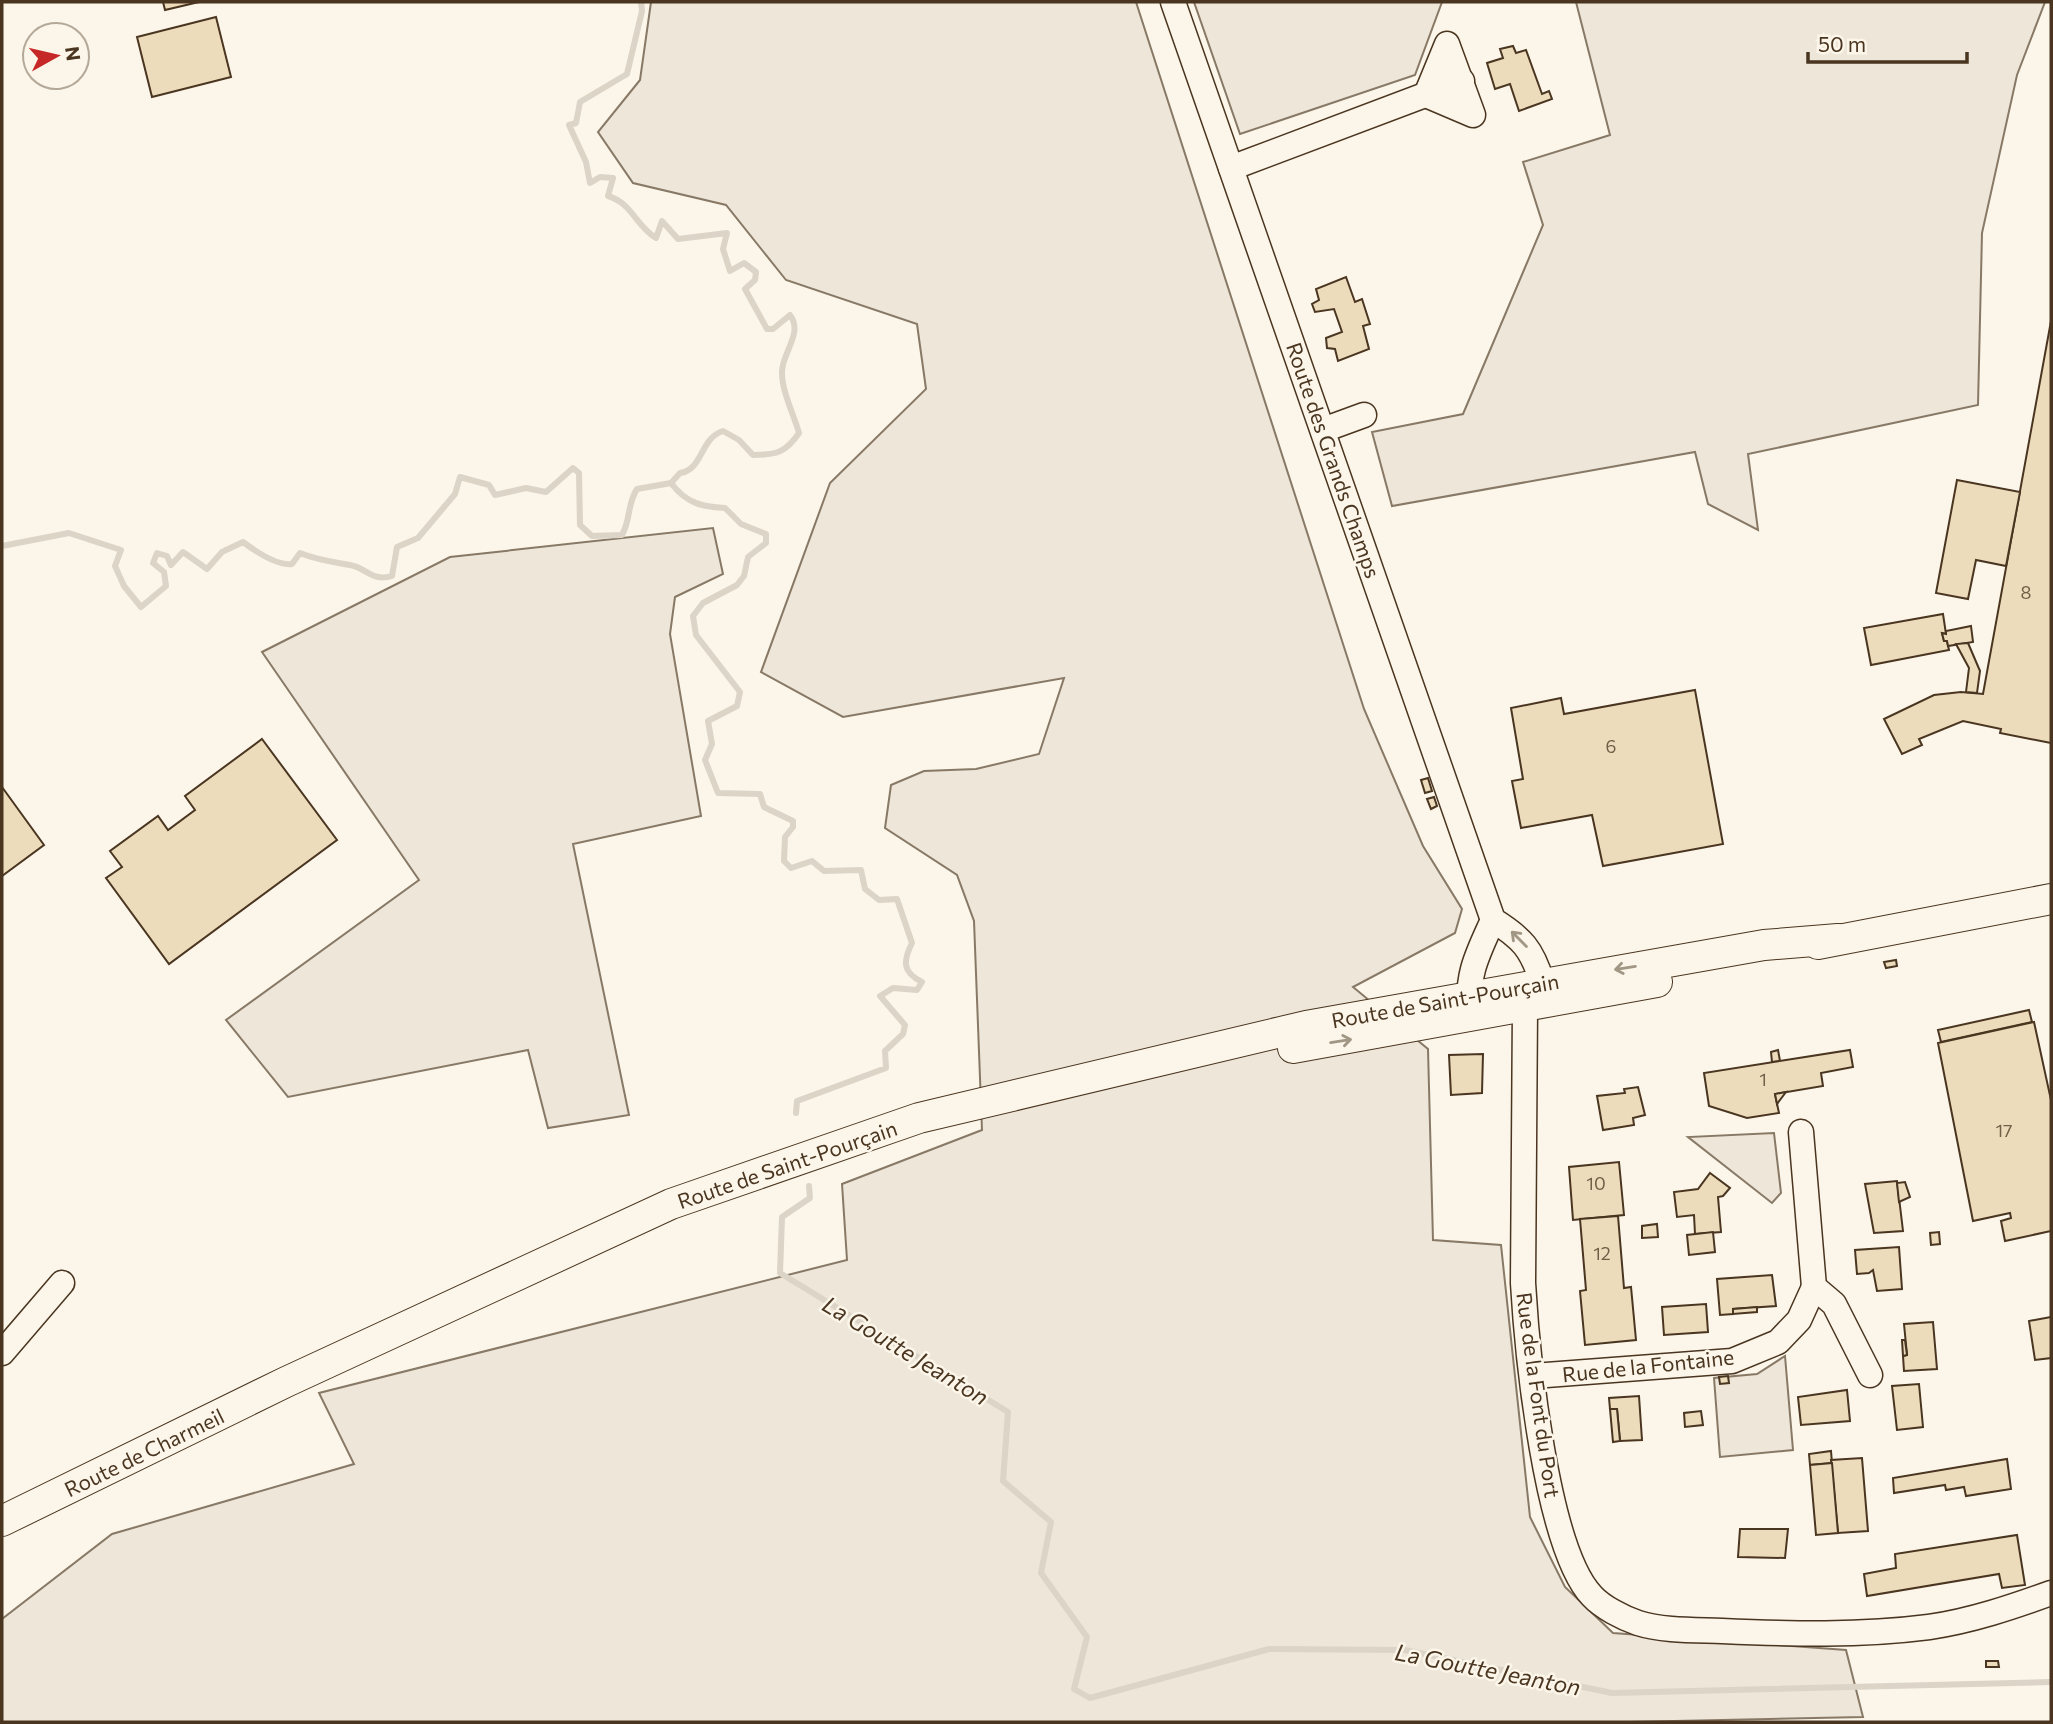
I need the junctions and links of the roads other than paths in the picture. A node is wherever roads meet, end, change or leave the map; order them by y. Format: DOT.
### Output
graph roads {
  1 [pos="1172,2"];
  2 [pos="1462,81"];
  3 [pos="1426,94"];
  4 [pos="1231,168"];
  5 [pos="1364,415"];
  6 [pos="1323,430"];
  7 [pos="2051,899"];
  8 [pos="1493,920"];
  9 [pos="1838,939"];
  10 [pos="1542,982"];
  11 [pos="1469,1007"];
  12 [pos="1525,1007"];
  13 [pos="1801,1132"];
  14 [pos="528,1268"];
  15 [pos="62,1283"];
  16 [pos="1814,1287"];
  17 [pos="2,1353"];
  18 [pos="1870,1375"];
  19 [pos="1533,1376"];
  20 [pos="285,1382"];
  21 [pos="2,1501"];
  22 [pos="2,1521"];
  23 [pos="2051,1592"];
  1 -- 4 [label="street, Route des Grands Champs"];
  2 -- 3 [label="street"];
  2 -- 3 [label="street"];
  2 -- 3 [label="street"];
  3 -- 4 [label="street"];
  4 -- 6 [label="street, Route des Grands Champs"];
  5 -- 6 [label="street"];
  6 -- 8 [label="street, Route des Grands Champs"];
  7 -- 9 [label="main road, Route de Saint-Pourçain"];
  10 -- 8 [label="street, one-way"];
  8 -- 11 [label="street"];
  9 -- 10 [label="main road, Route de Saint-Pourçain, one-way"];
  9 -- 12 [label="main road, Route de Saint-Pourçain"];
  10 -- 11 [label="main road, Route de Saint-Pourçain"];
  10 -- 12 [label="street"];
  11 -- 12 [label="main road, Route de Saint-Pourçain"];
  11 -- 14 [label="main road, Route de Saint-Pourçain"];
  12 -- 19 [label="street, Rue de la Font du Port"];
  13 -- 16 [label="street, Rue de la Fontaine"];
  14 -- 20 [label="main road, Route de Charmeil"];
  15 -- 17 [label="street"];
  16 -- 18 [label="street"];
  16 -- 19 [label="street, Rue de la Fontaine"];
  19 -- 23 [label="street, Rue de la Font du Port"];
  20 -- 21 [label="main road, Route de Charmeil"];
  20 -- 22 [label="main road, Route de Charmeil"];
}
